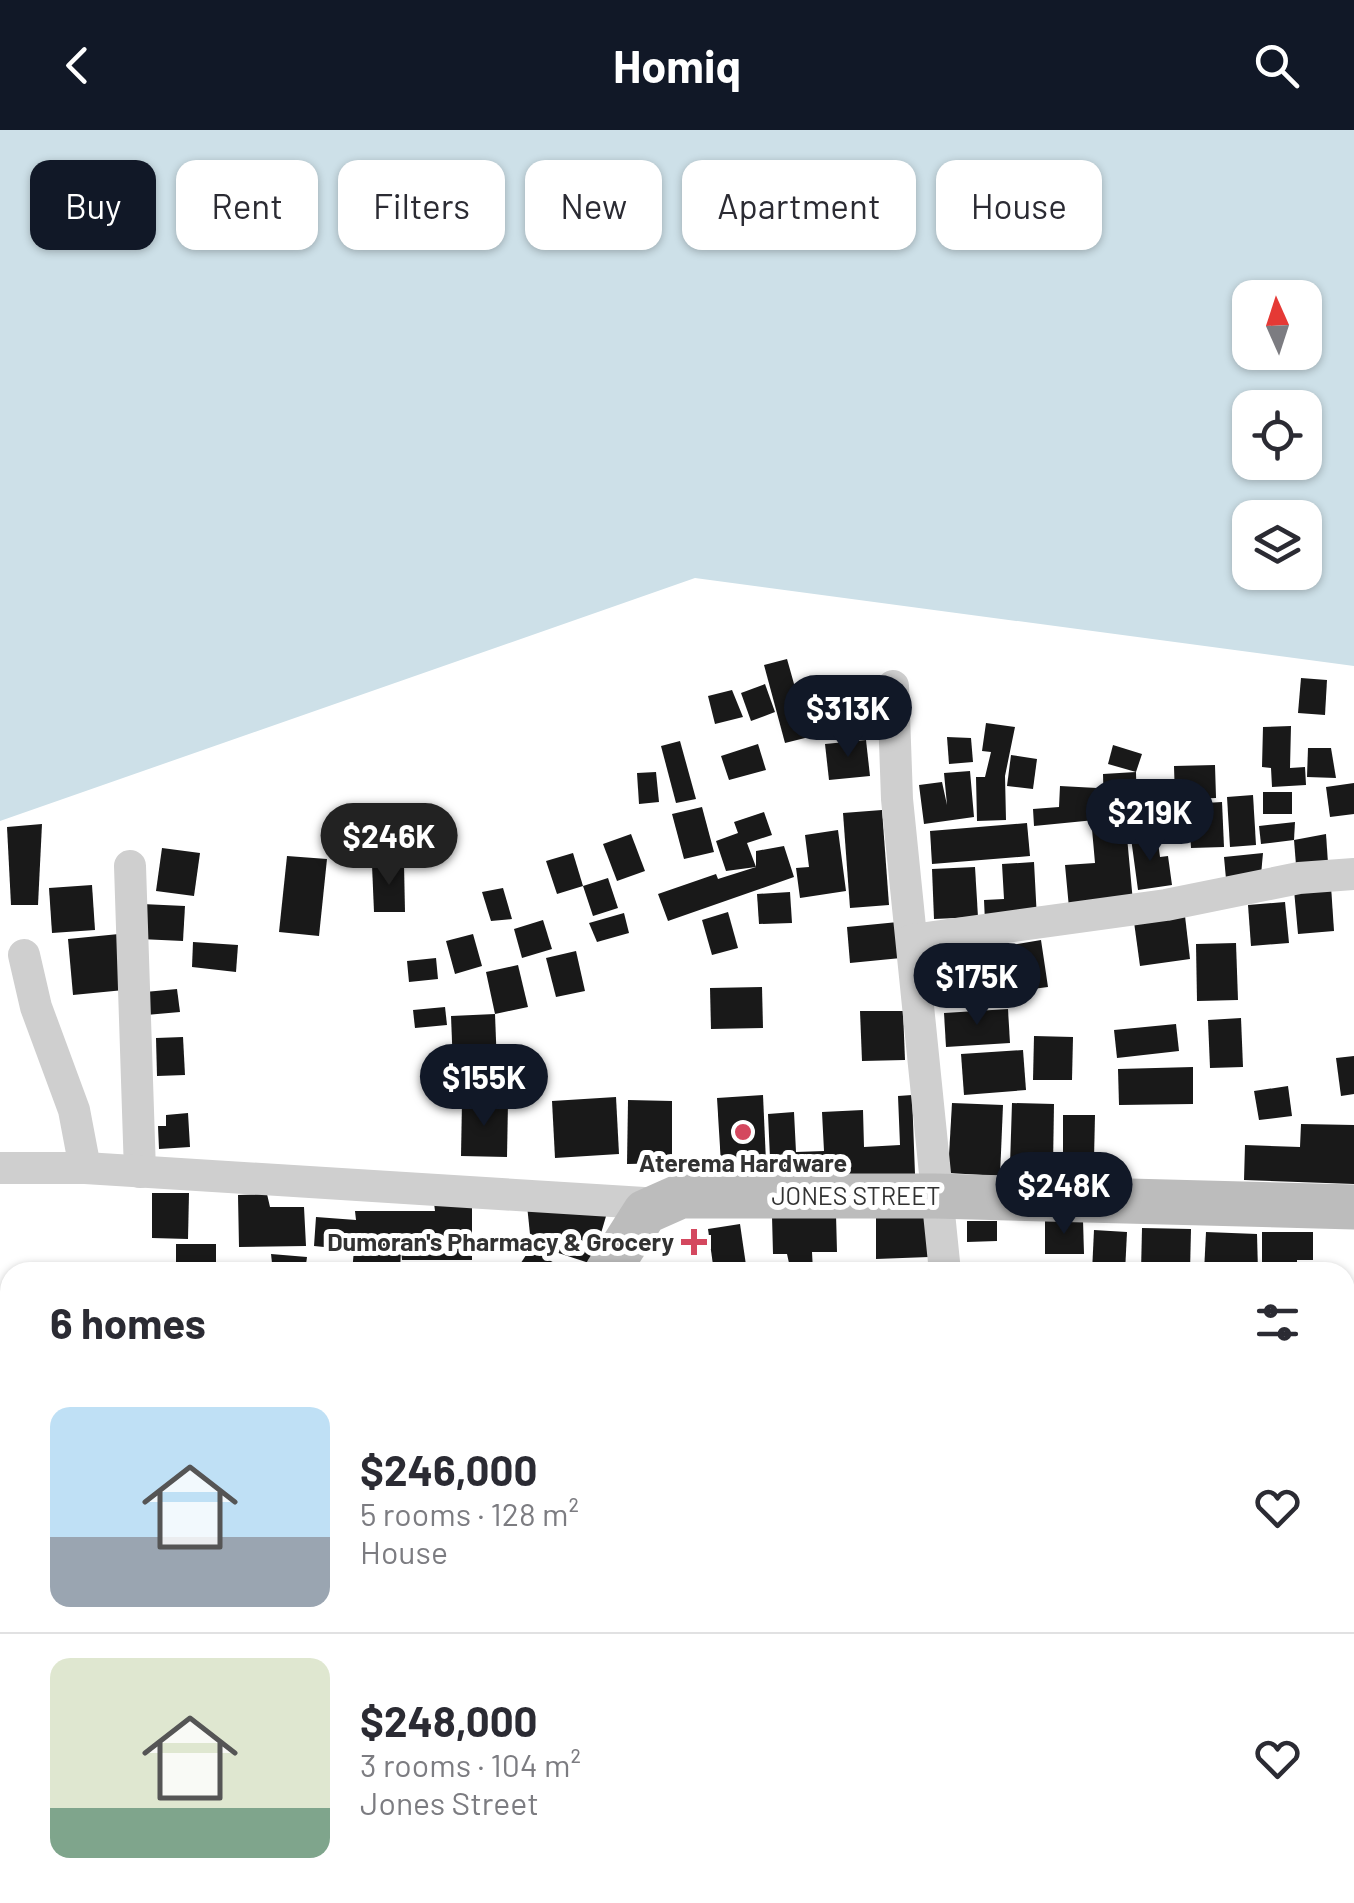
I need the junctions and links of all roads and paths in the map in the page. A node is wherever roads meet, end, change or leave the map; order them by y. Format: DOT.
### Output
graph roads {
  1 [pos="893,686"];
  2 [pos="130,866"];
  3 [pos="1354,874"];
  4 [pos="912,940"];
  5 [pos="24,955"];
  6 [pos="0,1168"];
  7 [pos="85,1168"];
  8 [pos="140,1172"];
  9 [pos="935,1196"];
  10 [pos="660,1204"];
  11 [pos="1354,1207"];
  12 [pos="614,1262"];
  13 [pos="945,1262"];
  1 -- 4 [label="street"];
  2 -- 8 [label="street"];
  3 -- 4 [label="street"];
  4 -- 9 [label="street"];
  5 -- 7 [label="street"];
  6 -- 7 [label="street"];
  7 -- 8 [label="street"];
  8 -- 10 [label="street"];
  9 -- 10 [label="main road, JONES STREET"];
  9 -- 11 [label="main road, JONES STREET"];
  9 -- 13 [label="street"];
  10 -- 12 [label="main road"];
}
